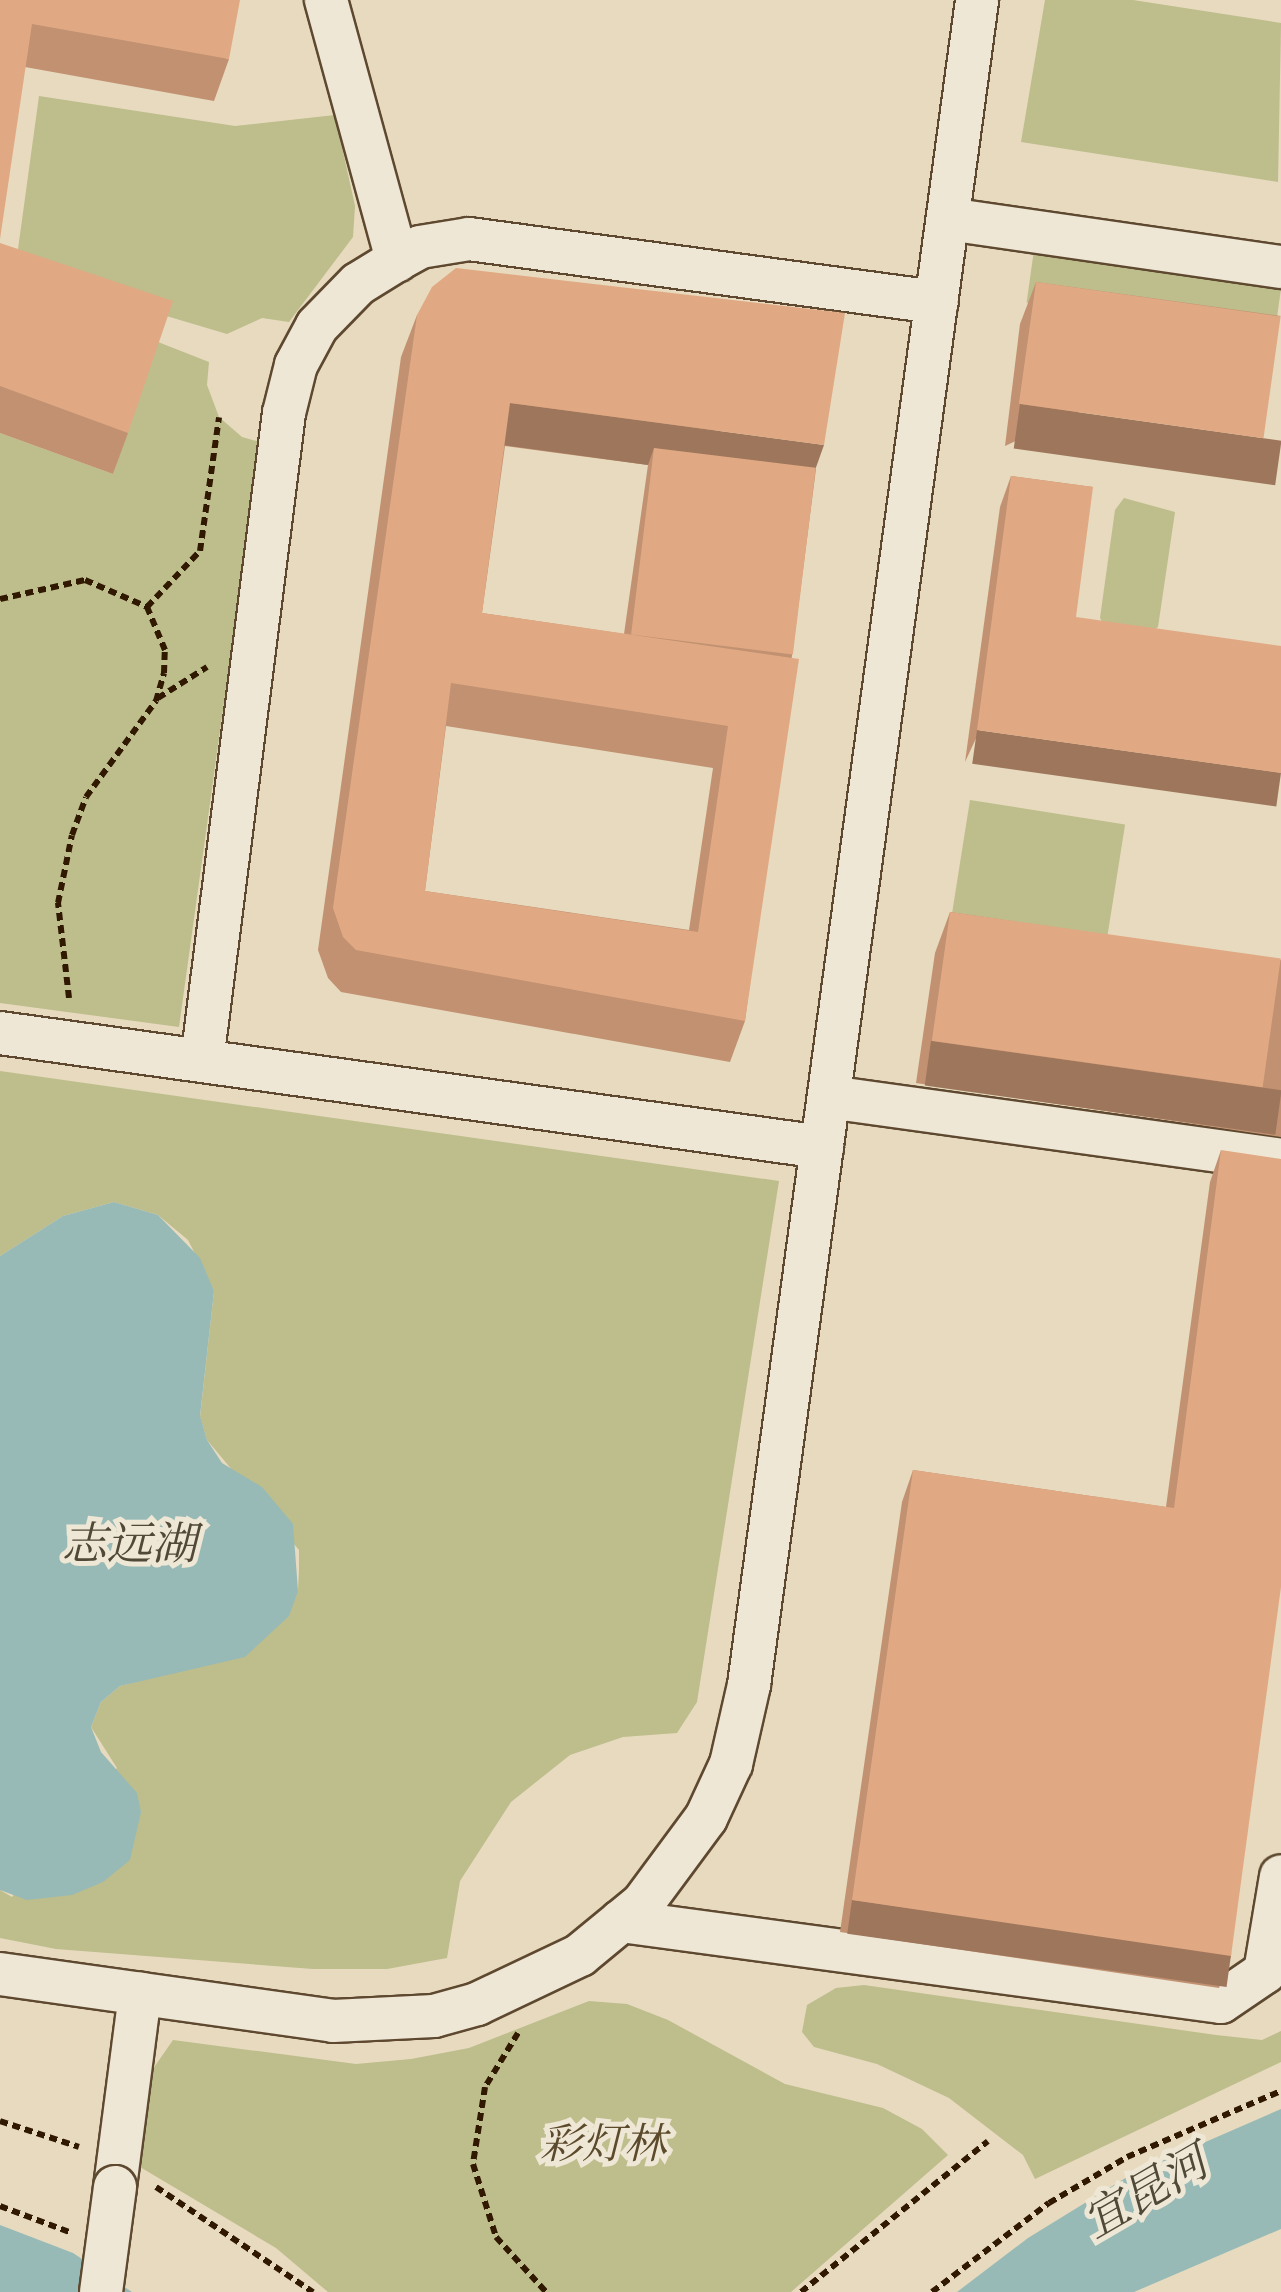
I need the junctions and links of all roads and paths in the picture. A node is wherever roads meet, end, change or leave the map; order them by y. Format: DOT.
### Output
graph roads {
  1 [pos="326,0"];
  2 [pos="977,0"];
  3 [pos="948,219"];
  4 [pos="397,260"];
  5 [pos="1281,267"];
  6 [pos="937,302"];
  7 [pos="219,417"];
  8 [pos="0,599"];
  9 [pos="147,607"];
  10 [pos="254,658"];
  11 [pos="156,700"];
  12 [pos="0,1033"];
  13 [pos="75,1044"];
  14 [pos="202,1061"];
  15 [pos="830,1097"];
  16 [pos="822,1146"];
  17 [pos="1281,1160"];
  18 [pos="1281,1876"];
  19 [pos="621,1922"];
  20 [pos="0,1974"];
  21 [pos="140,1994"];
  22 [pos="1222,2002"];
  23 [pos="1281,2003"];
  24 [pos="523,2026"];
  25 [pos="1281,2092"];
  26 [pos="988,2142"];
  27 [pos="102,2292"];
  28 [pos="546,2292"];
  29 [pos="801,2292"];
  30 [pos="932,2292"];
  1 -- 4 [label="street"];
  2 -- 3 [label="street"];
  3 -- 5 [label="street"];
  3 -- 6 [label="street"];
  4 -- 6 [label="street"];
  4 -- 10 [label="street"];
  6 -- 15 [label="street"];
  7 -- 9 [label="path"];
  8 -- 9 [label="path"];
  9 -- 11 [label="path"];
  10 -- 11 [label="path"];
  10 -- 14 [label="street"];
  11 -- 13 [label="path"];
  12 -- 13 [label="street"];
  13 -- 14 [label="street"];
  14 -- 16 [label="street"];
  15 -- 16 [label="street"];
  15 -- 17 [label="street"];
  16 -- 19 [label="street"];
  18 -- 22 [label="street"];
  19 -- 21 [label="street"];
  19 -- 22 [label="street"];
  20 -- 21 [label="street"];
  21 -- 27 [label="street, bridge"];
  22 -- 23 [label="street"];
  24 -- 28 [label="path"];
  25 -- 30 [label="path"];
  26 -- 29 [label="path"];
}
